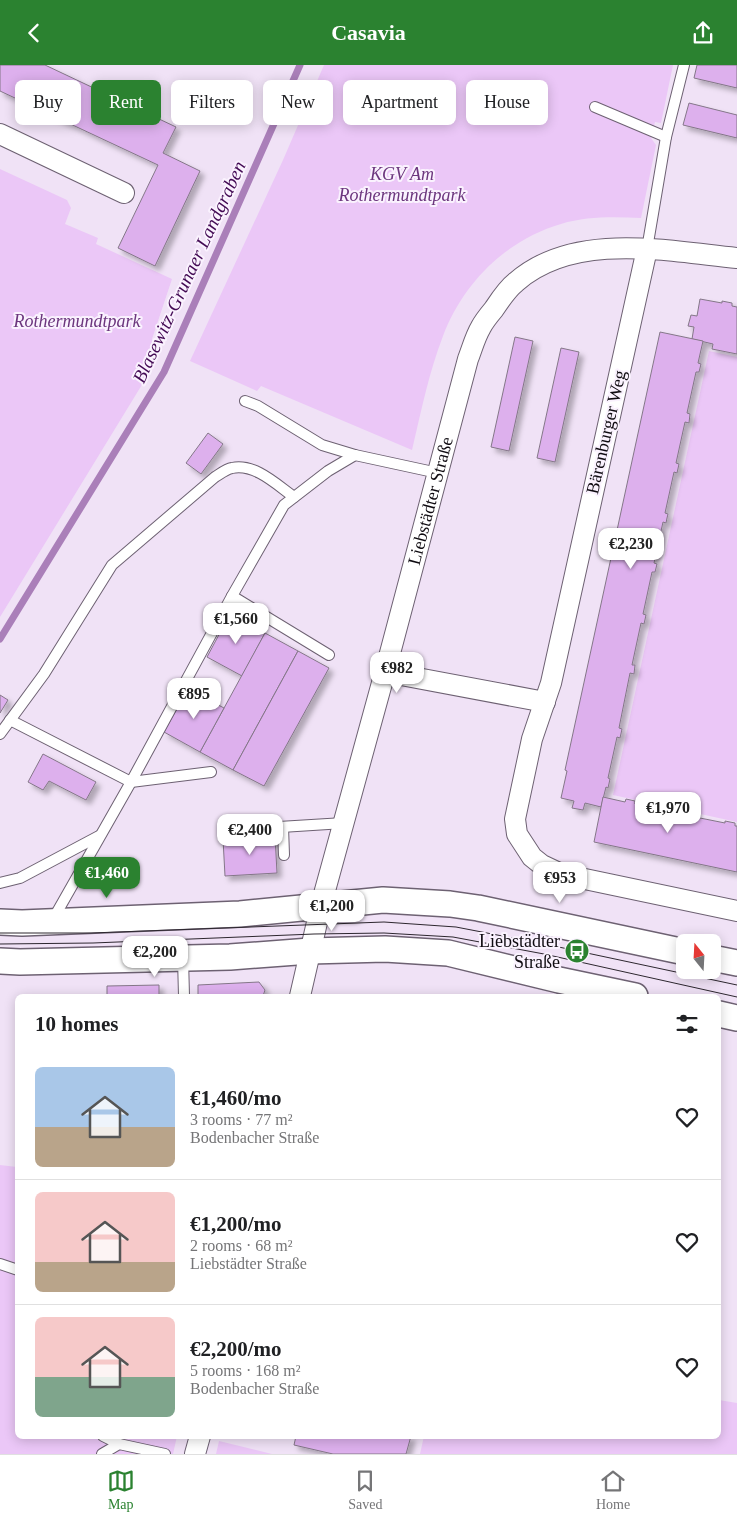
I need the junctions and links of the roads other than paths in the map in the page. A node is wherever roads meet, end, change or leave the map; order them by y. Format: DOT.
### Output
graph roads {
  1 [pos="684,65"];
  2 [pos="595,107"];
  3 [pos="0,134"];
  4 [pos="666,137"];
  5 [pos="124,193"];
  6 [pos="647,249"];
  7 [pos="737,258"];
  8 [pos="246,401"];
  9 [pos="355,455"];
  10 [pos="438,473"];
  11 [pos="294,497"];
  12 [pos="232,597"];
  13 [pos="329,655"];
  14 [pos="385,672"];
  15 [pos="545,703"];
  16 [pos="10,720"];
  17 [pos="0,734"];
  18 [pos="211,772"];
  19 [pos="131,782"];
  20 [pos="344,823"];
  21 [pos="283,827"];
  22 [pos="232,830"];
  23 [pos="100,835"];
  24 [pos="284,855"];
  25 [pos="0,883"];
  26 [pos="321,905"];
  27 [pos="737,911"];
  28 [pos="52,921"];
  29 [pos="0,922"];
  30 [pos="676,950"];
  31 [pos="310,951"];
  32 [pos="183,958"];
  33 [pos="721,960"];
  34 [pos="0,961"];
  35 [pos="737,963"];
  36 [pos="184,994"];
  37 [pos="300,994"];
  38 [pos="626,994"];
  39 [pos="721,1014"];
  40 [pos="737,1018"];
  41 [pos="0,1264"];
  42 [pos="15,1269"];
  43 [pos="109,1439"];
  44 [pos="199,1439"];
  45 [pos="119,1444"];
  46 [pos="102,1454"];
  47 [pos="165,1454"];
  48 [pos="196,1454"];
  1 -- 4 [label="lane"];
  2 -- 4 [label="lane"];
  3 -- 5 [label="street"];
  4 -- 6 [label="lane"];
  6 -- 7 [label="street, Liebstädter Straße"];
  6 -- 10 [label="street, Liebstädter Straße"];
  6 -- 15 [label="street, Bärenburger Weg"];
  8 -- 9 [label="lane"];
  9 -- 10 [label="lane"];
  9 -- 11 [label="lane"];
  10 -- 14 [label="street, Liebstädter Straße"];
  11 -- 12 [label="lane"];
  11 -- 16 [label="lane"];
  12 -- 13 [label="lane"];
  12 -- 19 [label="lane"];
  14 -- 15 [label="street"];
  14 -- 20 [label="street, Liebstädter Straße"];
  15 -- 27 [label="street, Bärenburger Weg"];
  16 -- 17 [label="lane"];
  16 -- 19 [label="lane"];
  18 -- 19 [label="lane"];
  19 -- 23 [label="lane"];
  20 -- 21 [label="lane"];
  20 -- 26 [label="street, Liebstädter Straße"];
  21 -- 22 [label="lane"];
  21 -- 24 [label="lane"];
  23 -- 25 [label="lane"];
  23 -- 28 [label="lane"];
  26 -- 28 [label="street"];
  26 -- 30 [label="street"];
  26 -- 31 [label="street, Liebstädter Straße"];
  28 -- 29 [label="street"];
  31 -- 32 [label="street"];
  31 -- 37 [label="street, Liebstädter Straße"];
  31 -- 38 [label="street"];
  32 -- 34 [label="street"];
  32 -- 36 [label="lane"];
  33 -- 35 [label="street"];
  39 -- 40 [label="street"];
  41 -- 42 [label="lane"];
  43 -- 45 [label="lane"];
  44 -- 48 [label="street"];
  45 -- 46 [label="lane"];
  45 -- 47 [label="lane"];
}
